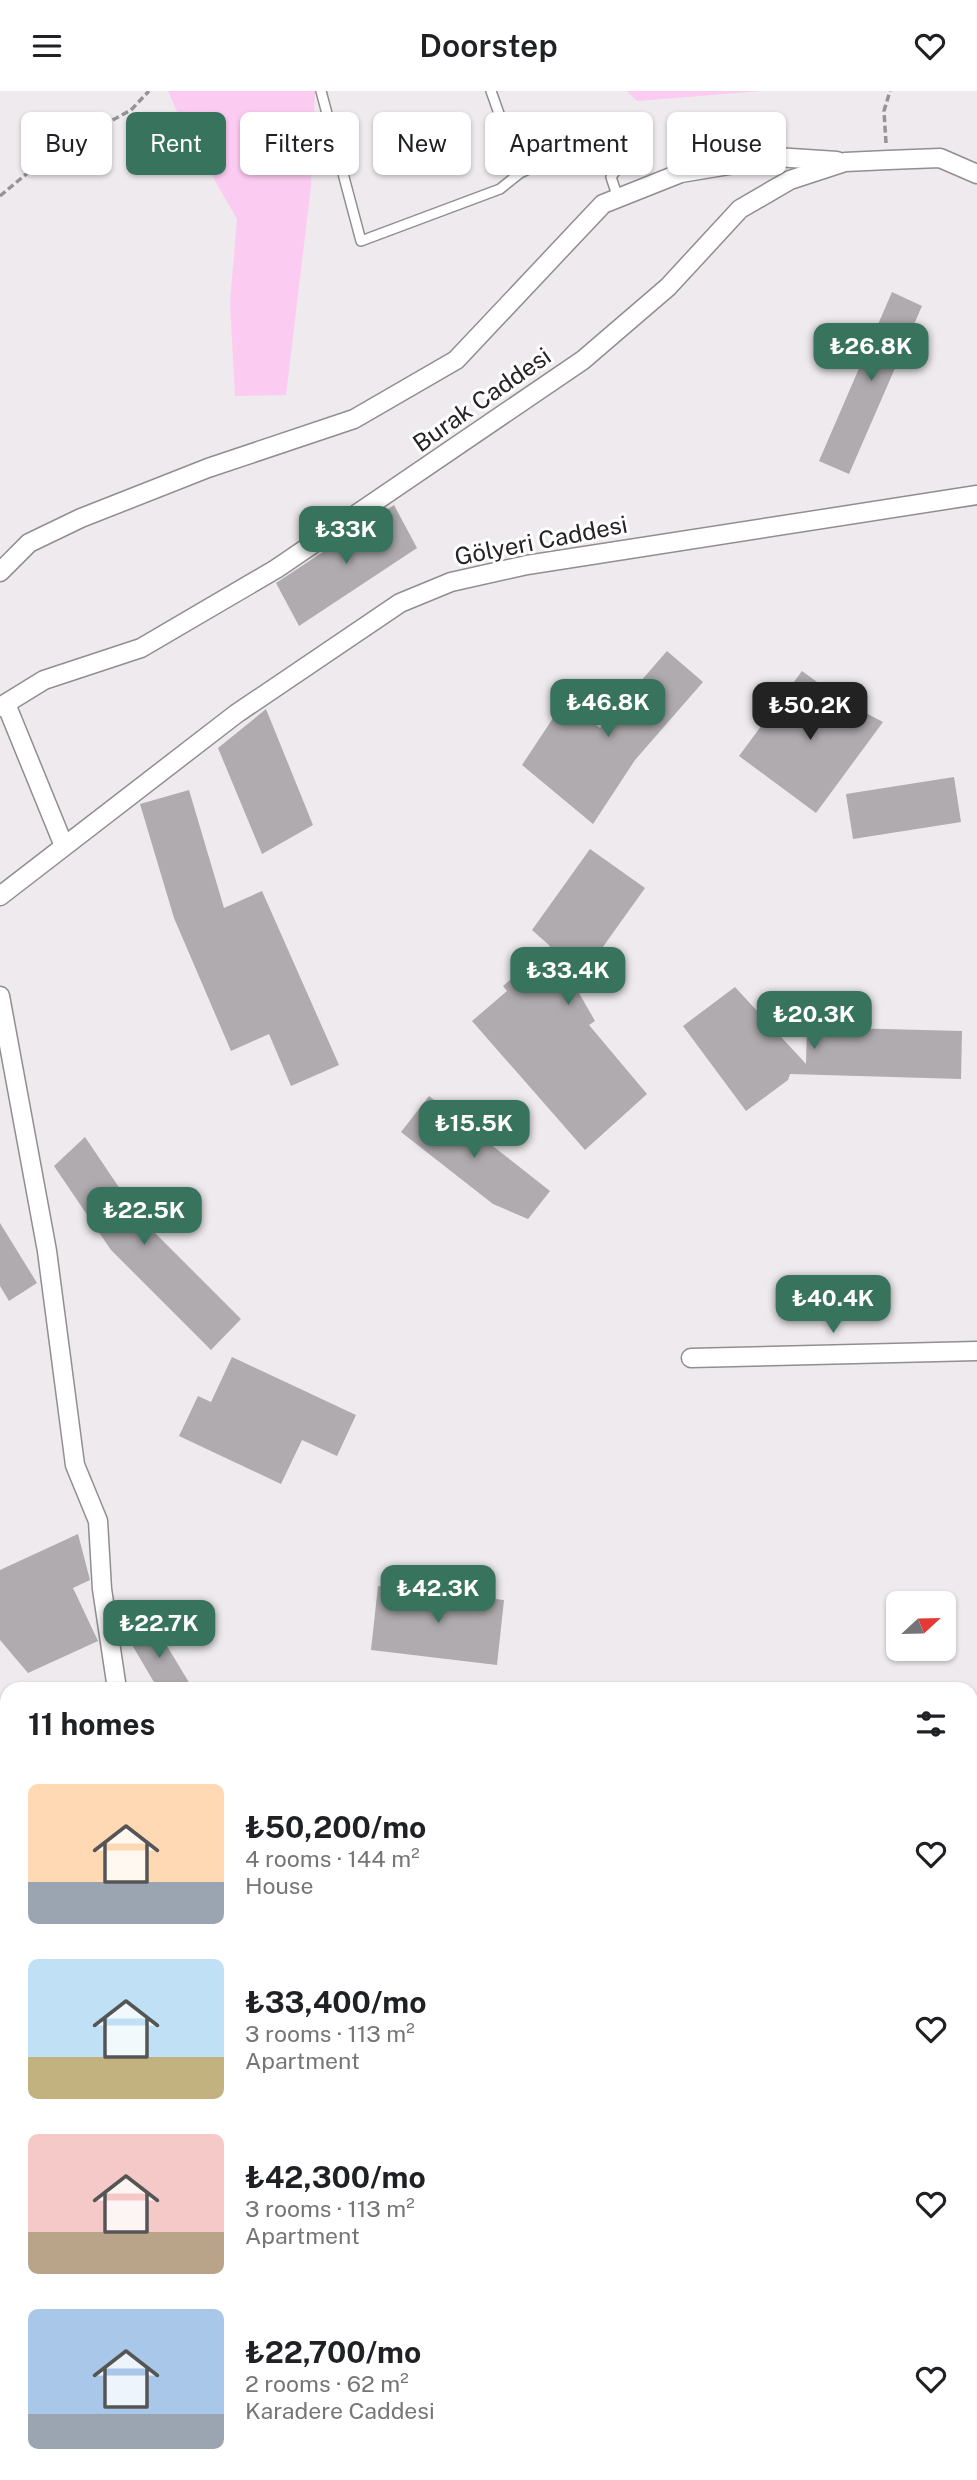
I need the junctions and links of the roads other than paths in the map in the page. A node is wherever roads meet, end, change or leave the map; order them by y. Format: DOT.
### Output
graph roads {
  1 [pos="321,91"];
  2 [pos="491,91"];
  3 [pos="498,112"];
  4 [pos="845,162"];
  5 [pos="977,174"];
  6 [pos="518,175"];
  7 [pos="612,175"];
  8 [pos="618,198"];
  9 [pos="977,495"];
  10 [pos="0,572"];
  11 [pos="3,705"];
  12 [pos="64,846"];
  13 [pos="0,896"];
  14 [pos="0,996"];
  15 [pos="977,1351"];
  16 [pos="691,1358"];
  17 [pos="116,1682"];
  1 -- 6 [label="lane"];
  2 -- 3 [label="lane"];
  4 -- 5 [label="street, Burak Caddesi"];
  4 -- 8 [label="street"];
  4 -- 11 [label="street, Burak Caddesi"];
  7 -- 8 [label="lane"];
  8 -- 10 [label="street"];
  9 -- 12 [label="street, Gölyeri Caddesi"];
  11 -- 12 [label="street"];
  12 -- 13 [label="street, Gölyeri Caddesi"];
  14 -- 17 [label="street"];
  15 -- 16 [label="street"];
}
